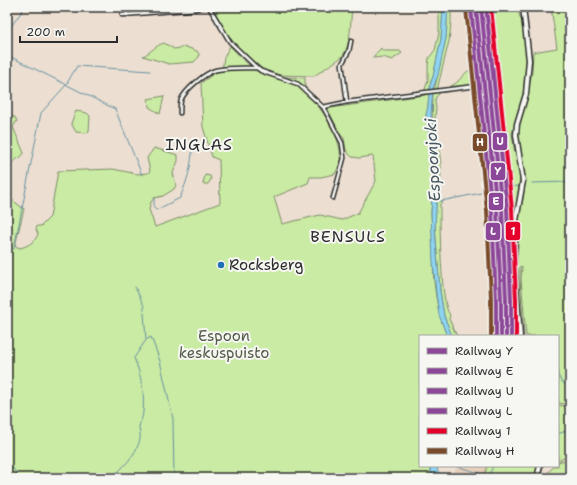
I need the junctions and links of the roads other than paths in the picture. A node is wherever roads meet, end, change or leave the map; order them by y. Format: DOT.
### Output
graph roads {
  1 [pos="126,7"];
  2 [pos="202,7"];
  3 [pos="209,7"];
  4 [pos="523,7"];
  5 [pos="127,15"];
  6 [pos="122,16"];
  7 [pos="351,41"];
  8 [pos="257,68"];
  9 [pos="476,86"];
  10 [pos="347,102"];
  11 [pos="322,107"];
  12 [pos="180,113"];
  13 [pos="334,198"];
  14 [pos="520,335"];
  15 [pos="540,467"];
  16 [pos="537,478"];
  1 -- 5 [label="street"];
  2 -- 5 [label="street"];
  3 -- 8 [label="street"];
  4 -- 14 [label="main road"];
  5 -- 6 [label="street"];
  7 -- 10 [label="street"];
  8 -- 11 [label="street"];
  8 -- 12 [label="street"];
  9 -- 10 [label="street"];
  10 -- 11 [label="street"];
  11 -- 13 [label="street"];
  15 -- 16 [label="main road"];
}
